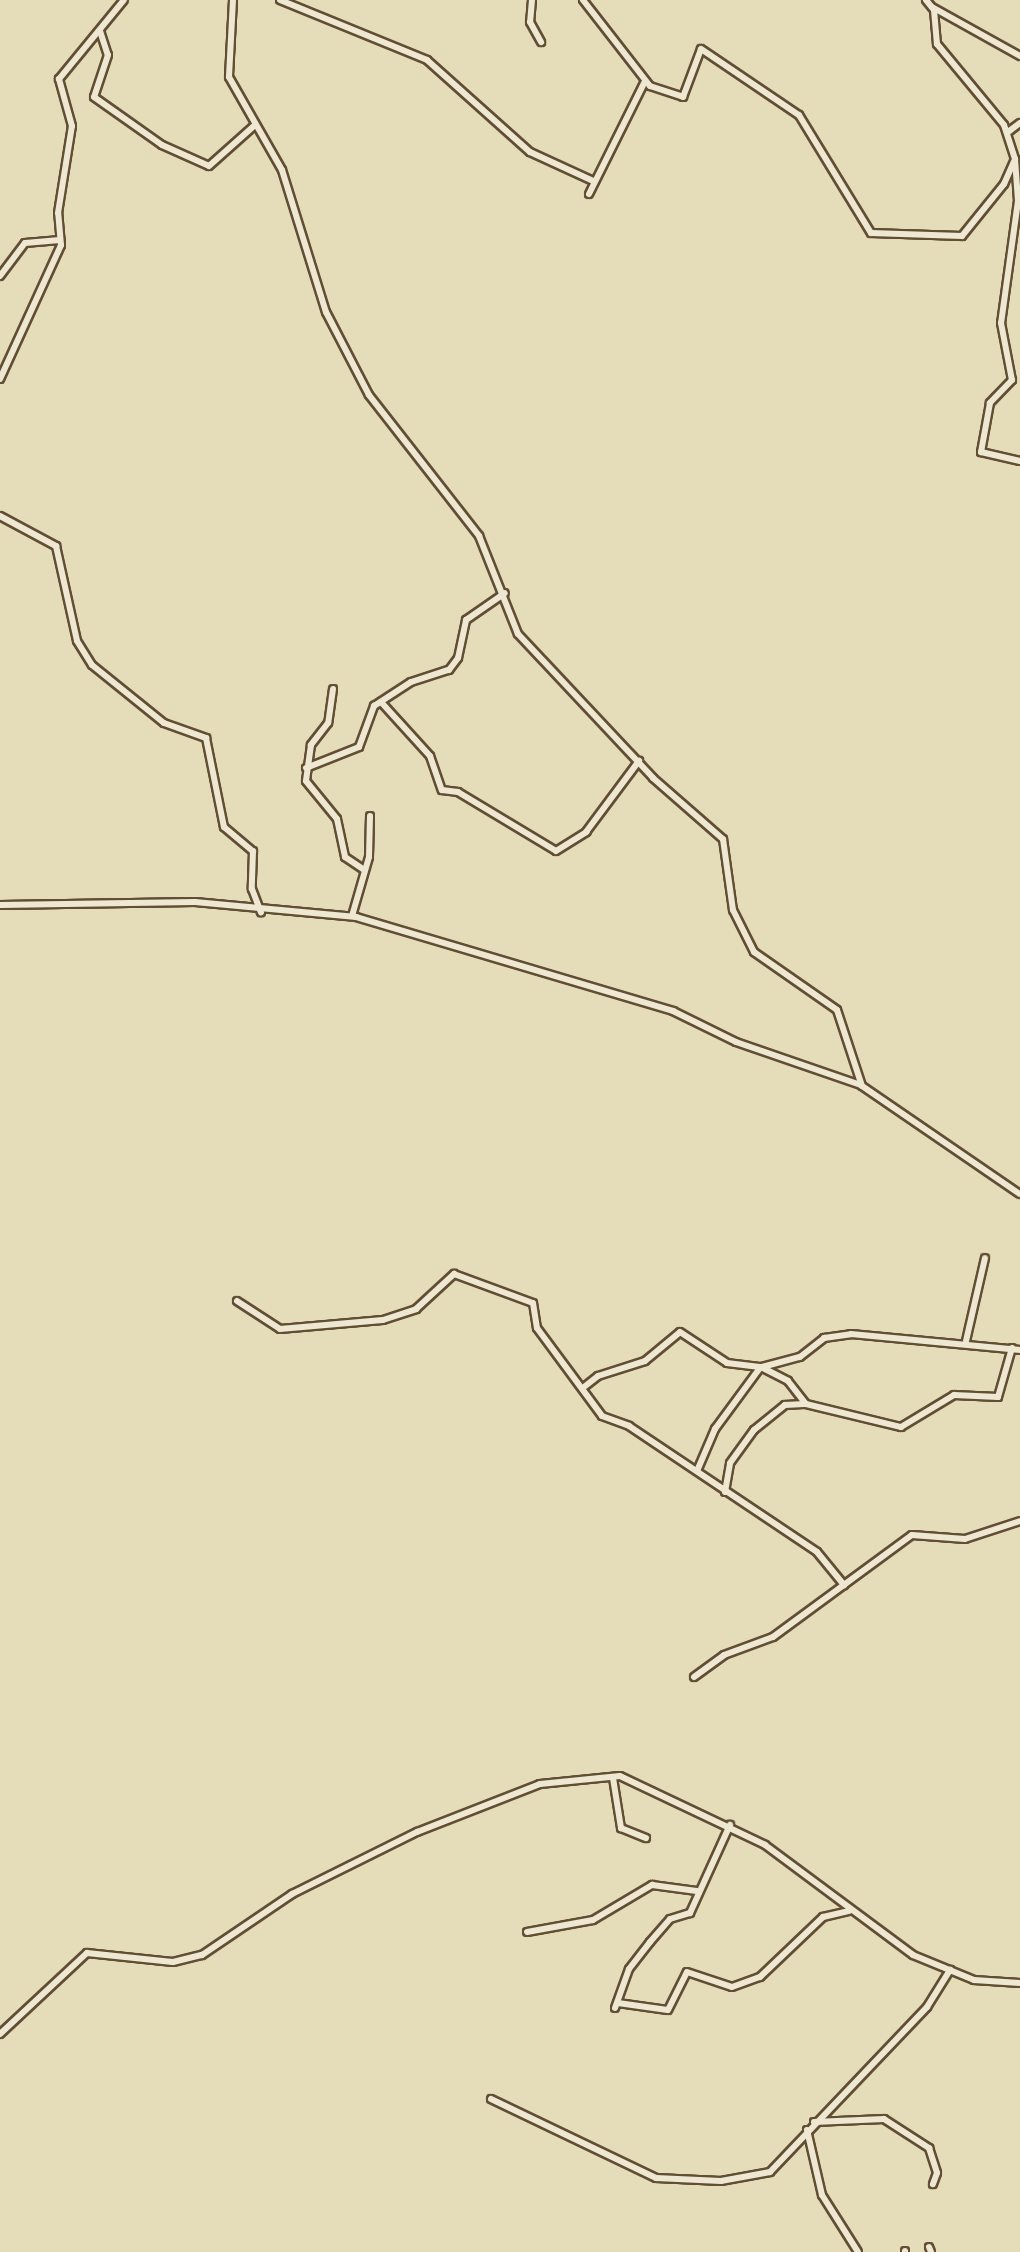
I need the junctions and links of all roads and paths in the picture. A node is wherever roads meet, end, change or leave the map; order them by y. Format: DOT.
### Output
graph roads {
  1 [pos="124,0"];
  2 [pos="233,0"];
  3 [pos="280,0"];
  4 [pos="532,0"];
  5 [pos="583,0"];
  6 [pos="926,0"];
  7 [pos="932,7"];
  8 [pos="100,31"];
  9 [pos="541,42"];
  10 [pos="1020,56"];
  11 [pos="645,81"];
  12 [pos="1020,123"];
  13 [pos="255,125"];
  14 [pos="1008,132"];
  15 [pos="1015,159"];
  16 [pos="594,181"];
  17 [pos="589,194"];
  18 [pos="61,240"];
  19 [pos="0,276"];
  20 [pos="0,379"];
  21 [pos="1020,461"];
  22 [pos="0,516"];
  23 [pos="505,593"];
  24 [pos="333,689"];
  25 [pos="381,702"];
  26 [pos="639,761"];
  27 [pos="306,768"];
  28 [pos="370,816"];
  29 [pos="363,869"];
  30 [pos="0,906"];
  31 [pos="261,912"];
  32 [pos="352,916"];
  33 [pos="862,1086"];
  34 [pos="1020,1194"];
  35 [pos="984,1258"];
  36 [pos="237,1301"];
  37 [pos="966,1341"];
  38 [pos="1016,1348"];
  39 [pos="761,1367"];
  40 [pos="584,1387"];
  41 [pos="806,1404"];
  42 [pos="697,1472"];
  43 [pos="725,1492"];
  44 [pos="1020,1521"];
  45 [pos="844,1585"];
  46 [pos="694,1676"];
  47 [pos="613,1778"];
  48 [pos="730,1825"];
  49 [pos="646,1838"];
  50 [pos="697,1891"];
  51 [pos="850,1911"];
  52 [pos="527,1932"];
  53 [pos="950,1970"];
  54 [pos="1020,1983"];
  55 [pos="0,2034"];
  56 [pos="490,2099"];
  57 [pos="813,2122"];
  58 [pos="806,2130"];
  59 [pos="932,2184"];
  60 [pos="858,2252"];
  1 -- 8 [label="street"];
  2 -- 13 [label="street"];
  3 -- 16 [label="street"];
  4 -- 9 [label="street"];
  5 -- 11 [label="street"];
  6 -- 7 [label="street"];
  7 -- 10 [label="street"];
  7 -- 14 [label="street"];
  8 -- 13 [label="street"];
  8 -- 18 [label="street"];
  11 -- 15 [label="street"];
  11 -- 16 [label="street"];
  12 -- 14 [label="street"];
  13 -- 23 [label="street"];
  14 -- 15 [label="street"];
  15 -- 21 [label="street"];
  16 -- 17 [label="street"];
  18 -- 19 [label="street"];
  18 -- 20 [label="street"];
  22 -- 31 [label="street"];
  23 -- 25 [label="street"];
  23 -- 26 [label="street"];
  24 -- 27 [label="street"];
  25 -- 26 [label="street"];
  25 -- 27 [label="street"];
  26 -- 33 [label="street"];
  27 -- 29 [label="street"];
  28 -- 29 [label="street"];
  29 -- 32 [label="street"];
  30 -- 31 [label="street"];
  31 -- 32 [label="street"];
  32 -- 33 [label="street"];
  33 -- 34 [label="street"];
  35 -- 37 [label="street"];
  36 -- 40 [label="street"];
  37 -- 38 [label="street"];
  37 -- 39 [label="street"];
  38 -- 41 [label="street"];
  39 -- 40 [label="street"];
  39 -- 41 [label="street"];
  39 -- 42 [label="street"];
  40 -- 42 [label="street"];
  41 -- 43 [label="street"];
  42 -- 43 [label="street"];
  43 -- 45 [label="street"];
  44 -- 45 [label="street"];
  45 -- 46 [label="street"];
  47 -- 48 [label="street"];
  47 -- 49 [label="street"];
  47 -- 55 [label="street"];
  48 -- 50 [label="street"];
  48 -- 51 [label="street"];
  50 -- 51 [label="street"];
  50 -- 52 [label="street"];
  51 -- 53 [label="street"];
  53 -- 54 [label="street"];
  53 -- 57 [label="street"];
  56 -- 58 [label="street"];
  57 -- 58 [label="street"];
  57 -- 59 [label="street"];
  58 -- 60 [label="street"];
}
